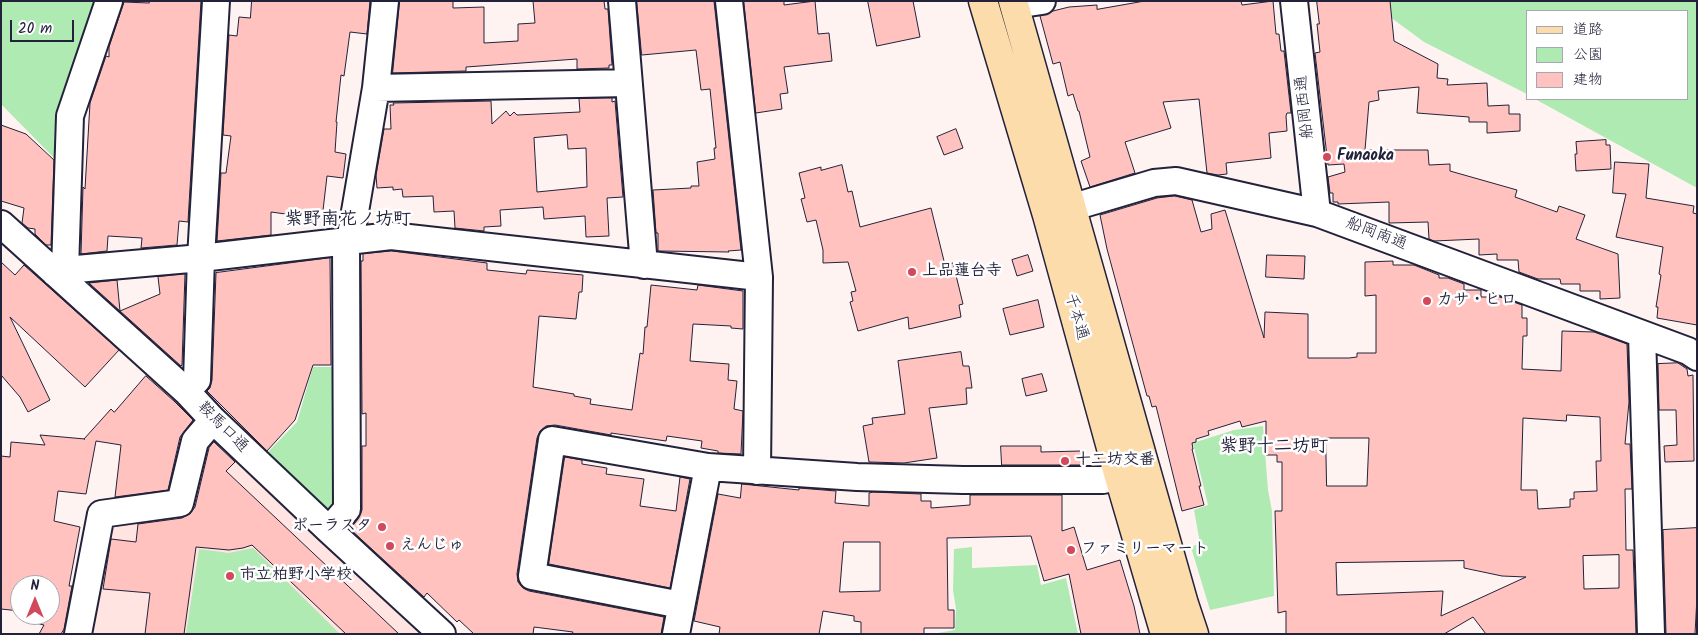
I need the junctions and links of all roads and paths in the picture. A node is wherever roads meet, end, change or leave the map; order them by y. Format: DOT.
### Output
graph roads {
  1 [pos="109,1"];
  2 [pos="216,1"];
  3 [pos="385,1"];
  4 [pos="622,1"];
  5 [pos="729,1"];
  6 [pos="983,1"];
  7 [pos="1042,1"];
  8 [pos="1294,1"];
  9 [pos="1014,3"];
  10 [pos="628,84"];
  11 [pos="376,88"];
  12 [pos="1059,212"];
  13 [pos="1317,213"];
  14 [pos="1,224"];
  15 [pos="348,241"];
  16 [pos="201,258"];
  17 [pos="644,265"];
  18 [pos="60,271"];
  19 [pos="759,277"];
  20 [pos="1642,334"];
  21 [pos="1697,356"];
  22 [pos="186,391"];
  23 [pos="212,420"];
  24 [pos="708,467"];
  25 [pos="1146,470"];
  26 [pos="757,471"];
  27 [pos="1119,477"];
  28 [pos="329,530"];
  29 [pos="681,605"];
  30 [pos="78,634"];
  31 [pos="442,634"];
  32 [pos="676,634"];
  33 [pos="1165,634"];
  34 [pos="1194,634"];
  35 [pos="1651,634"];
  1 -- 18 [label="street"];
  2 -- 16 [label="street"];
  3 -- 11 [label="street"];
  4 -- 10 [label="street"];
  5 -- 19 [label="street"];
  6 -- 12 [label="main road, 千本通"];
  7 -- 9 [label="street"];
  8 -- 13 [label="street, 船岡西通"];
  9 -- 12 [label="main road, 千本通"];
  10 -- 11 [label="street"];
  10 -- 17 [label="street"];
  11 -- 15 [label="street"];
  12 -- 13 [label="street, 船岡南通"];
  12 -- 25 [label="main road, 千本通"];
  12 -- 27 [label="main road, 千本通"];
  13 -- 20 [label="street, 船岡南通"];
  14 -- 18 [label="street, 鞍馬口通"];
  15 -- 16 [label="street"];
  15 -- 17 [label="street"];
  15 -- 28 [label="street"];
  16 -- 18 [label="street"];
  16 -- 22 [label="street"];
  17 -- 19 [label="street"];
  18 -- 22 [label="street, 鞍馬口通"];
  19 -- 26 [label="street"];
  20 -- 21 [label="street, 船岡南通"];
  20 -- 35 [label="street"];
  22 -- 23 [label="street, 鞍馬口通"];
  23 -- 28 [label="street, 鞍馬口通"];
  23 -- 30 [label="street"];
  24 -- 26 [label="street"];
  24 -- 29 [label="street"];
  24 -- 29 [label="street"];
  25 -- 27 [label="street"];
  25 -- 34 [label="main road, 千本通"];
  26 -- 27 [label="street"];
  27 -- 33 [label="main road, 千本通"];
  28 -- 31 [label="street, 鞍馬口通"];
  29 -- 32 [label="street"];
}
